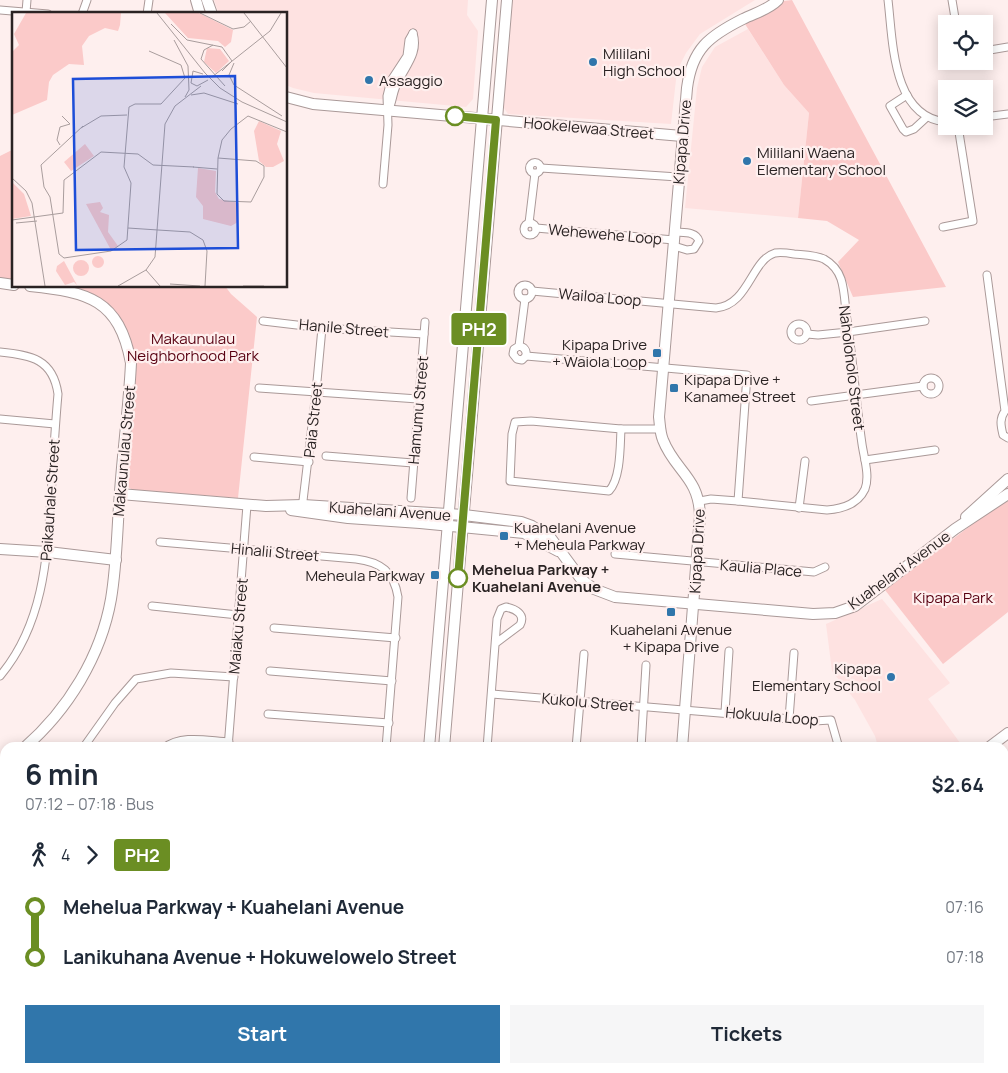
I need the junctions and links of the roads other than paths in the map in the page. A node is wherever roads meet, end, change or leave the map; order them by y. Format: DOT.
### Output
graph roads {
  1 [pos="28,0"];
  2 [pos="207,0"];
  3 [pos="492,0"];
  4 [pos="507,0"];
  5 [pos="768,0"];
  6 [pos="778,0"];
  7 [pos="888,0"];
  8 [pos="952,0"];
  9 [pos="0,10"];
  10 [pos="26,12"];
  11 [pos="211,12"];
  12 [pos="954,15"];
  13 [pos="744,18"];
  14 [pos="1008,47"];
  15 [pos="993,50"];
  16 [pos="907,95"];
  17 [pos="288,98"];
  18 [pos="388,111"];
  19 [pos="1008,114"];
  20 [pos="927,116"];
  21 [pos="993,116"];
  22 [pos="482,119"];
  23 [pos="496,120"];
  24 [pos="938,121"];
  25 [pos="959,135"];
  26 [pos="682,136"];
  27 [pos="678,177"];
  28 [pos="383,184"];
  29 [pos="529,222"];
  30 [pos="943,227"];
  31 [pos="536,228"];
  32 [pos="674,239"];
  33 [pos="987,275"];
  34 [pos="51,288"];
  35 [pos="532,291"];
  36 [pos="525,299"];
  37 [pos="669,304"];
  38 [pos="263,321"];
  39 [pos="925,321"];
  40 [pos="425,322"];
  41 [pos="322,328"];
  42 [pos="848,332"];
  43 [pos="424,334"];
  44 [pos="807,334"];
  45 [pos="519,346"];
  46 [pos="0,352"];
  47 [pos="526,356"];
  48 [pos="1008,359"];
  49 [pos="998,360"];
  50 [pos="663,368"];
  51 [pos="923,386"];
  52 [pos="260,388"];
  53 [pos="316,392"];
  54 [pos="855,395"];
  55 [pos="418,399"];
  56 [pos="811,401"];
  57 [pos="1006,411"];
  58 [pos="0,419"];
  59 [pos="55,424"];
  60 [pos="621,429"];
  61 [pos="660,429"];
  62 [pos="1008,438"];
  63 [pos="935,450"];
  64 [pos="326,456"];
  65 [pos="254,457"];
  66 [pos="865,460"];
  67 [pos="805,461"];
  68 [pos="309,462"];
  69 [pos="413,463"];
  70 [pos="1008,479"];
  71 [pos="120,494"];
  72 [pos="1008,494"];
  73 [pos="411,498"];
  74 [pos="700,501"];
  75 [pos="738,501"];
  76 [pos="247,505"];
  77 [pos="799,508"];
  78 [pos="303,509"];
  79 [pos="450,514"];
  80 [pos="464,515"];
  81 [pos="449,525"];
  82 [pos="463,527"];
  83 [pos="955,529"];
  84 [pos="160,542"];
  85 [pos="0,549"];
  86 [pos="244,550"];
  87 [pos="48,552"];
  88 [pos="561,553"];
  89 [pos="615,554"];
  90 [pos="116,560"];
  91 [pos="697,562"];
  92 [pos="825,567"];
  93 [pos="694,604"];
  94 [pos="152,606"];
  95 [pos="238,614"];
  96 [pos="274,628"];
  97 [pos="396,638"];
  98 [pos="496,643"];
  99 [pos="729,651"];
  100 [pos="794,653"];
  101 [pos="584,654"];
  102 [pos="646,665"];
  103 [pos="270,671"];
  104 [pos="0,676"];
  105 [pos="234,678"];
  106 [pos="392,681"];
  107 [pos="492,694"];
  108 [pos="579,701"];
  109 [pos="643,706"];
  110 [pos="684,710"];
  111 [pos="725,712"];
  112 [pos="268,714"];
  113 [pos="789,718"];
  114 [pos="389,723"];
  115 [pos="1008,733"];
  116 [pos="30,742"];
  117 [pos="87,742"];
  118 [pos="177,742"];
  119 [pos="209,742"];
  120 [pos="228,742"];
  121 [pos="387,742"];
  122 [pos="430,742"];
  123 [pos="445,742"];
  124 [pos="488,742"];
  125 [pos="576,742"];
  126 [pos="640,742"];
  127 [pos="682,742"];
  128 [pos="837,742"];
  129 [pos="996,742"];
  1 -- 10 [label="street"];
  2 -- 11 [label="street"];
  3 -- 22 [label="street"];
  4 -- 23 [label="street"];
  5 -- 13 [label="street, Kipapa Drive"];
  6 -- 13 [label="street, Kipapa Drive"];
  7 -- 16 [label="street"];
  8 -- 12 [label="street"];
  9 -- 10 [label="street"];
  13 -- 26 [label="street, Kipapa Drive"];
  14 -- 15 [label="street"];
  16 -- 20 [label="street"];
  16 -- 20 [label="street"];
  17 -- 18 [label="street, Hookelewaa Street"];
  18 -- 18 [label="street"];
  18 -- 22 [label="street, Hookelewaa Street"];
  18 -- 28 [label="street"];
  19 -- 21 [label="street"];
  20 -- 24 [label="street"];
  22 -- 23 [label="street, Hookelewaa Street"];
  22 -- 79 [label="street"];
  23 -- 26 [label="street, Hookelewaa Street"];
  23 -- 80 [label="street"];
  25 -- 30 [label="street"];
  26 -- 27 [label="street, Kipapa Drive"];
  27 -- 29 [label="street, Wehewehe Loop"];
  27 -- 32 [label="street, Kipapa Drive"];
  29 -- 31 [label="street, Wehewehe Loop"];
  29 -- 31 [label="street, Wehewehe Loop"];
  31 -- 32 [label="street, Wehewehe Loop"];
  32 -- 37 [label="street, Kipapa Drive"];
  33 -- 49 [label="street"];
  34 -- 71 [label="street, Makaunulau Street"];
  35 -- 36 [label="street"];
  35 -- 36 [label="street, Wailoa Loop"];
  35 -- 37 [label="street, Wailoa Loop"];
  36 -- 45 [label="street, Wailoa Loop"];
  37 -- 42 [label="street, Naholoholo Street"];
  37 -- 50 [label="street, Kipapa Drive"];
  38 -- 41 [label="street, Hanile Street"];
  39 -- 42 [label="street"];
  40 -- 43 [label="street, Hamumu Street"];
  41 -- 43 [label="street, Hanile Street"];
  41 -- 53 [label="street, Paia Street"];
  42 -- 44 [label="street"];
  42 -- 54 [label="street, Naholoholo Street"];
  43 -- 55 [label="street, Hamumu Street"];
  45 -- 47 [label="street"];
  45 -- 47 [label="street, Wailoa Loop"];
  46 -- 59 [label="street, Paikauhale Street"];
  47 -- 50 [label="street"];
  48 -- 49 [label="street"];
  49 -- 57 [label="street"];
  50 -- 61 [label="street, Kipapa Drive"];
  50 -- 75 [label="street"];
  51 -- 54 [label="street"];
  52 -- 53 [label="street"];
  53 -- 55 [label="street"];
  53 -- 68 [label="street, Paia Street"];
  54 -- 56 [label="street"];
  54 -- 66 [label="street, Naholoholo Street"];
  55 -- 69 [label="street, Hamumu Street"];
  57 -- 62 [label="street"];
  58 -- 59 [label="street"];
  59 -- 87 [label="street, Paikauhale Street"];
  60 -- 60 [label="street"];
  60 -- 61 [label="street"];
  61 -- 74 [label="street, Kipapa Drive"];
  63 -- 66 [label="street"];
  64 -- 69 [label="street"];
  65 -- 68 [label="street"];
  66 -- 77 [label="street, Naholoholo Street"];
  67 -- 77 [label="street"];
  68 -- 78 [label="street, Paia Street"];
  69 -- 73 [label="street, Hamumu Street"];
  70 -- 83 [label="street, Kuahelani Avenue"];
  71 -- 76 [label="street, Kuahelani Avenue"];
  71 -- 90 [label="street, Makaunulau Street"];
  72 -- 83 [label="street, Kuahelani Avenue"];
  74 -- 75 [label="street, Naholoholo Street"];
  74 -- 91 [label="street, Kipapa Drive"];
  75 -- 77 [label="street, Naholoholo Street"];
  76 -- 78 [label="street, Kuahelani Avenue"];
  76 -- 86 [label="street, Maiaku Street"];
  78 -- 79 [label="street, Kuahelani Avenue"];
  78 -- 81 [label="street, Kuahelani Avenue"];
  79 -- 80 [label="street, Kuahelani Avenue"];
  79 -- 81 [label="street"];
  80 -- 82 [label="street"];
  80 -- 88 [label="street, Kuahelani Avenue"];
  81 -- 82 [label="street, Kuahelani Avenue"];
  81 -- 122 [label="street"];
  82 -- 88 [label="street, Kuahelani Avenue"];
  82 -- 123 [label="street"];
  83 -- 93 [label="street, Kuahelani Avenue"];
  84 -- 86 [label="street, Hinalii Street"];
  85 -- 87 [label="street"];
  86 -- 95 [label="street, Maiaku Street"];
  86 -- 97 [label="street, Hinalii Street"];
  87 -- 90 [label="street"];
  87 -- 104 [label="street, Paikauhale Street"];
  88 -- 93 [label="street, Kuahelani Avenue"];
  89 -- 91 [label="street, Kaulia Place"];
  90 -- 116 [label="street, Makaunulau Street"];
  91 -- 92 [label="street, Kaulia Place"];
  91 -- 93 [label="street, Kipapa Drive"];
  93 -- 110 [label="street, Kipapa Drive"];
  94 -- 95 [label="street"];
  95 -- 105 [label="street, Maiaku Street"];
  96 -- 97 [label="street"];
  97 -- 106 [label="street, Hinalii Street"];
  98 -- 98 [label="street"];
  98 -- 107 [label="street"];
  99 -- 111 [label="street"];
  100 -- 113 [label="street"];
  101 -- 108 [label="street"];
  102 -- 109 [label="street"];
  103 -- 106 [label="street"];
  105 -- 117 [label="street"];
  105 -- 120 [label="street, Maiaku Street"];
  106 -- 114 [label="street, Hinalii Street"];
  107 -- 108 [label="street, Kukolu Street"];
  107 -- 124 [label="street"];
  108 -- 109 [label="street, Kukolu Street"];
  108 -- 125 [label="street"];
  109 -- 110 [label="street, Kukolu Street"];
  109 -- 126 [label="street"];
  110 -- 111 [label="street, Hokuula Loop"];
  110 -- 127 [label="street, Kipapa Drive"];
  111 -- 113 [label="street, Hokuula Loop"];
  112 -- 114 [label="street"];
  113 -- 128 [label="street, Hokuula Loop"];
  114 -- 121 [label="street, Hinalii Street"];
  115 -- 129 [label="street"];
  118 -- 119 [label="street"];
}
